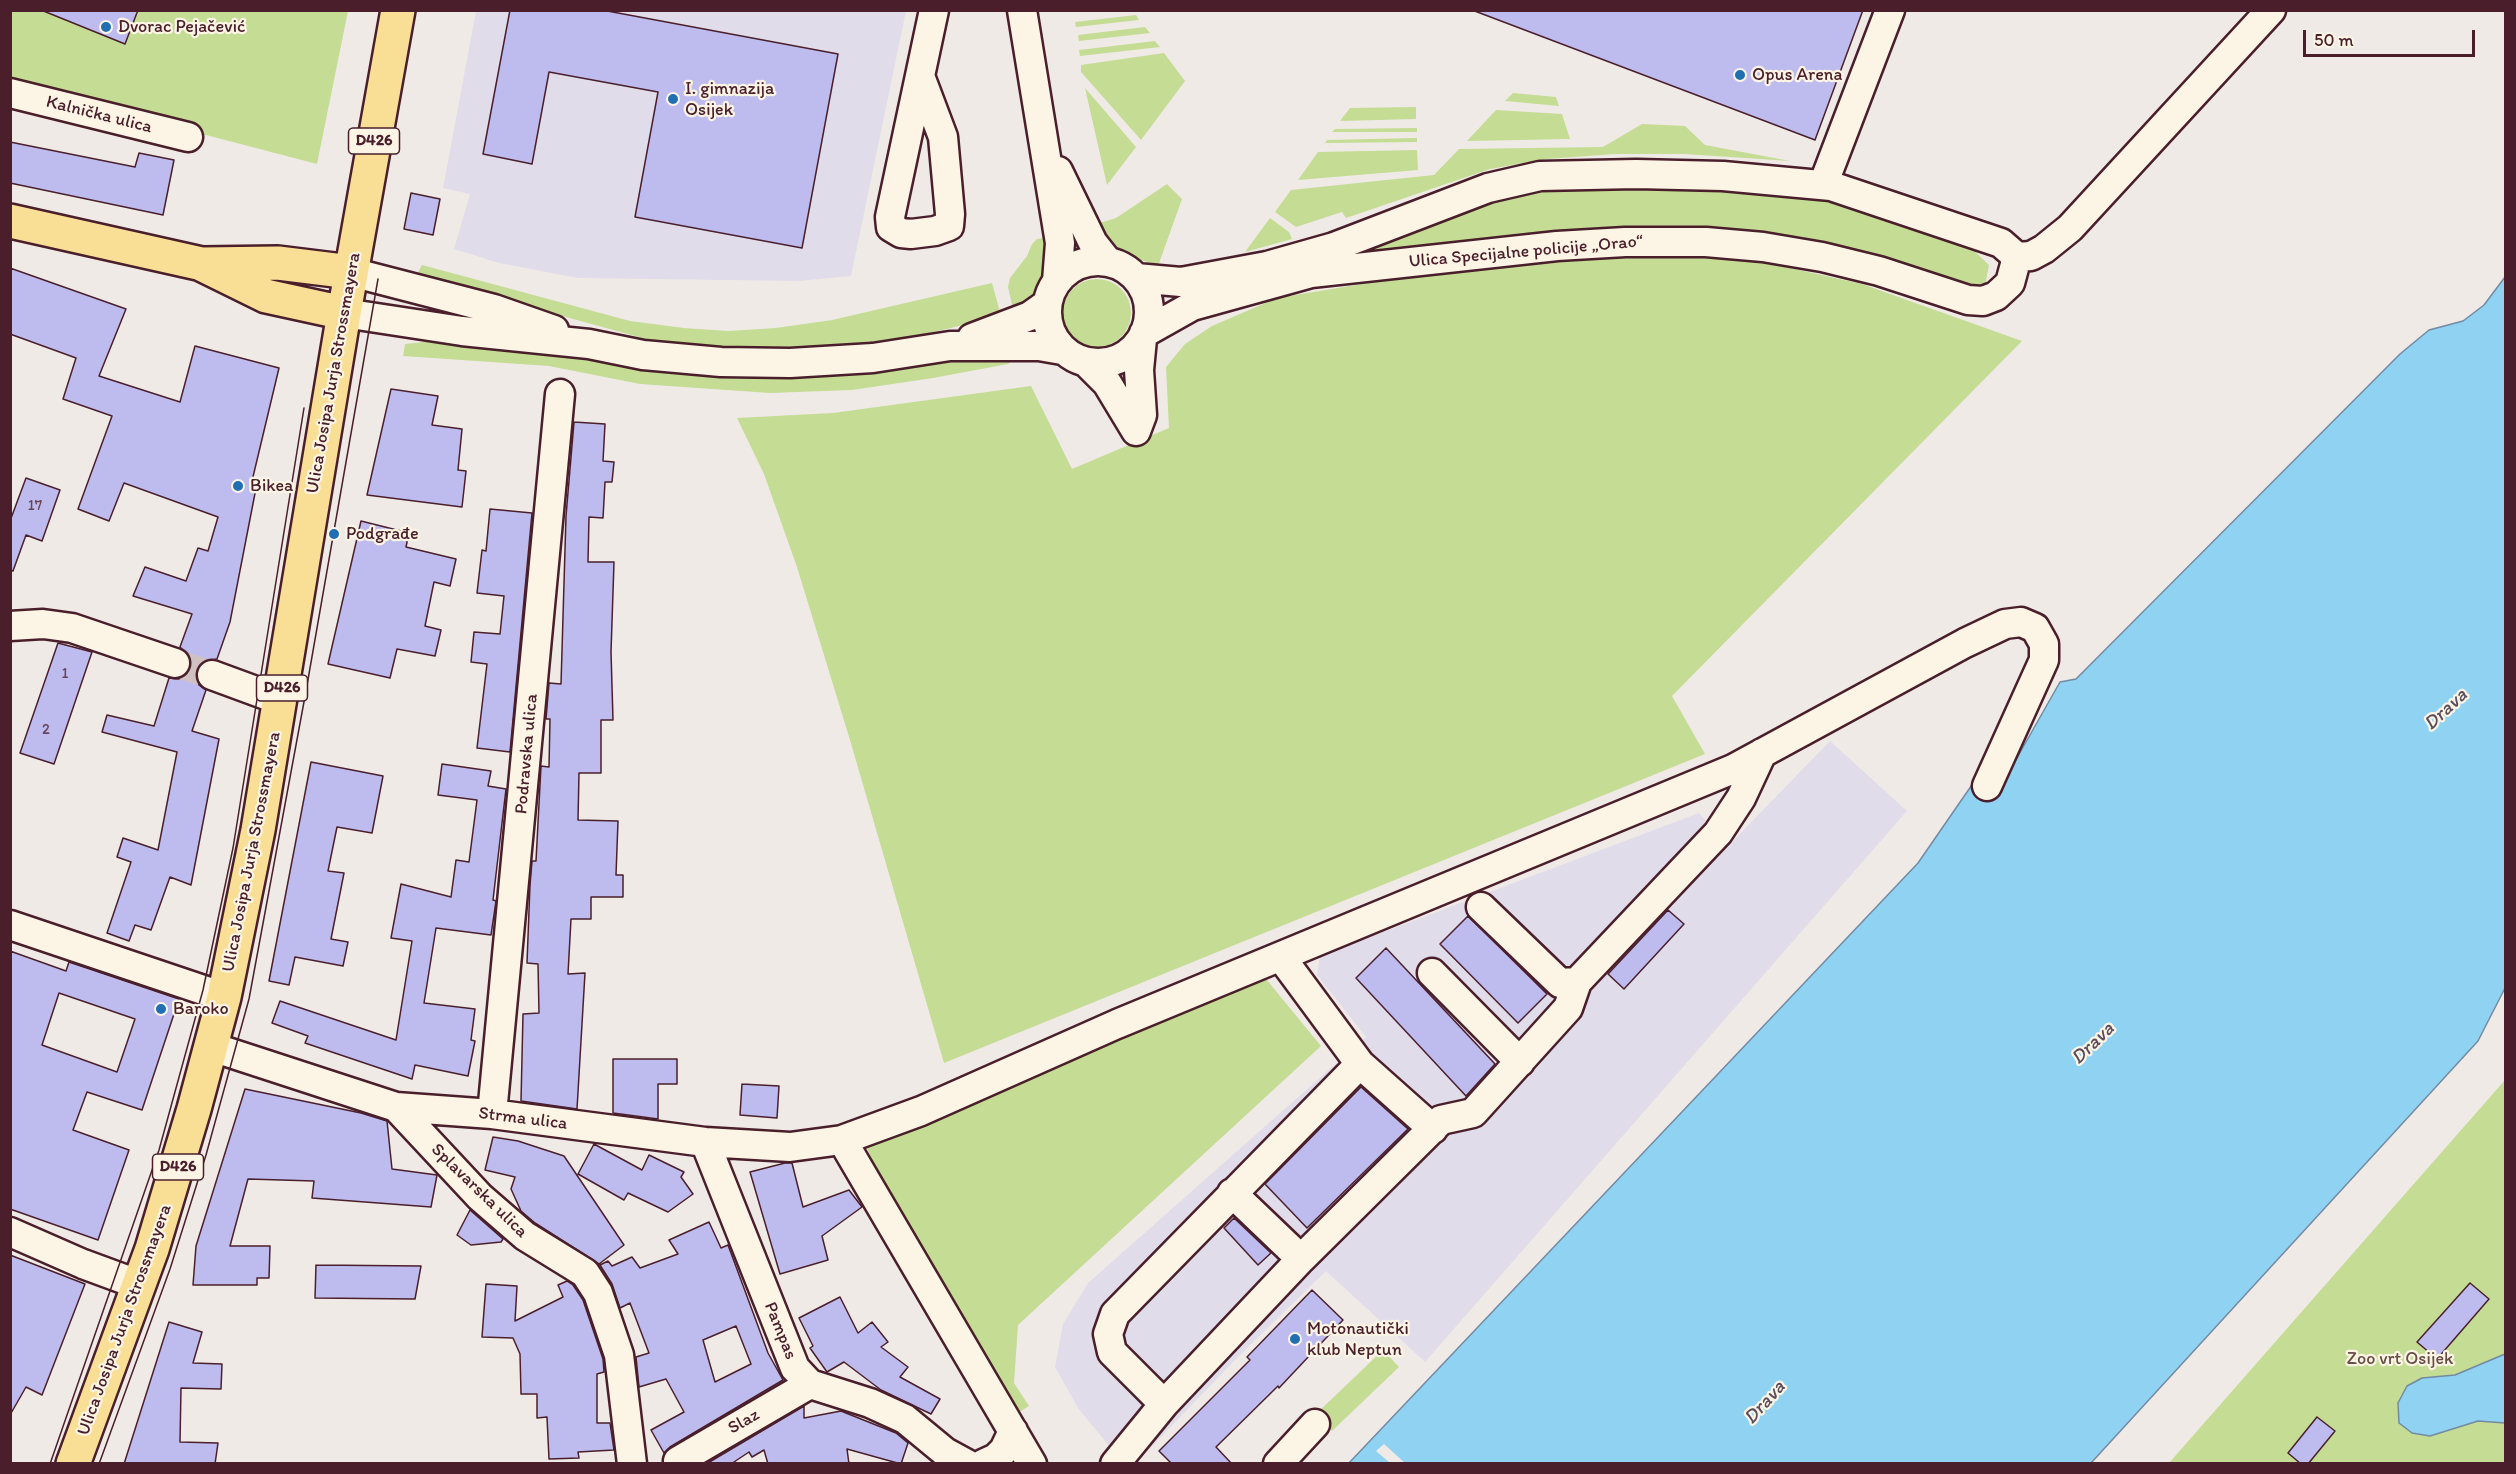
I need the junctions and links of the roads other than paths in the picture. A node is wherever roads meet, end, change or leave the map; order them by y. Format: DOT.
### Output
graph roads {
  1 [pos="398,10"];
  2 [pos="934,10"];
  3 [pos="1022,10"];
  4 [pos="1890,10"];
  5 [pos="2271,10"];
  6 [pos="920,76"];
  7 [pos="10,93"];
  8 [pos="188,137"];
  9 [pos="1044,139"];
  10 [pos="1823,185"];
  11 [pos="10,221"];
  12 [pos="2017,257"];
  13 [pos="1108,262"];
  14 [pos="202,264"];
  15 [pos="351,272"];
  16 [pos="1136,278"];
  17 [pos="1052,293"];
  18 [pos="344,313"];
  19 [pos="1143,336"];
  20 [pos="589,344"];
  21 [pos="950,346"];
  22 [pos="1062,350"];
  23 [pos="1088,363"];
  24 [pos="560,394"];
  25 [pos="10,626"];
  26 [pos="175,663"];
  27 [pos="212,675"];
  28 [pos="280,700"];
  29 [pos="1762,753"];
  30 [pos="1987,786"];
  31 [pos="1481,907"];
  32 [pos="10,926"];
  33 [pos="1281,957"];
  34 [pos="1432,972"];
  35 [pos="1576,981"];
  36 [pos="224,996"];
  37 [pos="212,1047"];
  38 [pos="1520,1062"];
  39 [pos="1360,1064"];
  40 [pos="396,1107"];
  41 [pos="492,1114"];
  42 [pos="1433,1129"];
  43 [pos="842,1140"];
  44 [pos="705,1142"];
  45 [pos="1232,1192"];
  46 [pos="10,1232"];
  47 [pos="1300,1259"];
  48 [pos="140,1285"];
  49 [pos="810,1384"];
  50 [pos="1164,1404"];
  51 [pos="1315,1424"];
  52 [pos="1013,1431"];
  53 [pos="678,1461"];
  54 [pos="73,1464"];
  55 [pos="632,1464"];
  56 [pos="967,1464"];
  57 [pos="983,1464"];
  58 [pos="1032,1464"];
  59 [pos="1115,1464"];
  60 [pos="1278,1464"];
  1 -- 15 [label="main road, Ulica Josipa Jurja Strossmayera / D426"];
  2 -- 6 [label="street"];
  3 -- 9 [label="street"];
  4 -- 10 [label="street"];
  5 -- 12 [label="street"];
  6 -- 6 [label="street"];
  7 -- 8 [label="street, Kalnička ulica"];
  9 -- 13 [label="street"];
  9 -- 17 [label="street"];
  10 -- 12 [label="street"];
  10 -- 16 [label="street"];
  11 -- 14 [label="main road"];
  12 -- 19 [label="street, Ulica Specijalne policije „Orao“"];
  13 -- 16 [label="street"];
  13 -- 17 [label="street"];
  14 -- 15 [label="main road"];
  14 -- 18 [label="main road"];
  15 -- 18 [label="main road, Ulica Josipa Jurja Strossmayera / D426"];
  15 -- 20 [label="street"];
  16 -- 19 [label="street"];
  17 -- 21 [label="street"];
  17 -- 22 [label="street"];
  18 -- 20 [label="street"];
  18 -- 28 [label="main road, Ulica Josipa Jurja Strossmayera / D426"];
  19 -- 23 [label="street"];
  19 -- 23 [label="street"];
  20 -- 21 [label="street"];
  21 -- 22 [label="street"];
  22 -- 23 [label="street"];
  24 -- 41 [label="street, Podravska ulica"];
  25 -- 26 [label="street"];
  27 -- 28 [label="street"];
  28 -- 36 [label="main road, Ulica Josipa Jurja Strossmayera / D426"];
  29 -- 30 [label="street, Strma ulica"];
  29 -- 33 [label="street, Strma ulica"];
  29 -- 35 [label="street"];
  31 -- 35 [label="street"];
  32 -- 36 [label="street"];
  33 -- 39 [label="street"];
  33 -- 43 [label="street, Strma ulica"];
  34 -- 38 [label="street"];
  35 -- 38 [label="street"];
  36 -- 37 [label="main road, Ulica Josipa Jurja Strossmayera / D426"];
  37 -- 40 [label="street, Strma ulica"];
  37 -- 48 [label="main road, Ulica Josipa Jurja Strossmayera / D426"];
  38 -- 42 [label="street"];
  39 -- 42 [label="street"];
  39 -- 45 [label="street"];
  40 -- 41 [label="street, Strma ulica"];
  40 -- 55 [label="street, Splavarska ulica"];
  41 -- 44 [label="street, Strma ulica"];
  42 -- 47 [label="street"];
  43 -- 44 [label="street, Strma ulica"];
  43 -- 52 [label="street"];
  44 -- 49 [label="street, Pampas"];
  45 -- 47 [label="street"];
  45 -- 50 [label="street"];
  46 -- 48 [label="street"];
  47 -- 50 [label="street"];
  48 -- 54 [label="main road, Ulica Josipa Jurja Strossmayera / D426"];
  49 -- 53 [label="street, Slaz"];
  49 -- 56 [label="street"];
  50 -- 59 [label="street"];
  51 -- 60 [label="street"];
  52 -- 57 [label="street"];
  52 -- 58 [label="street"];
}
